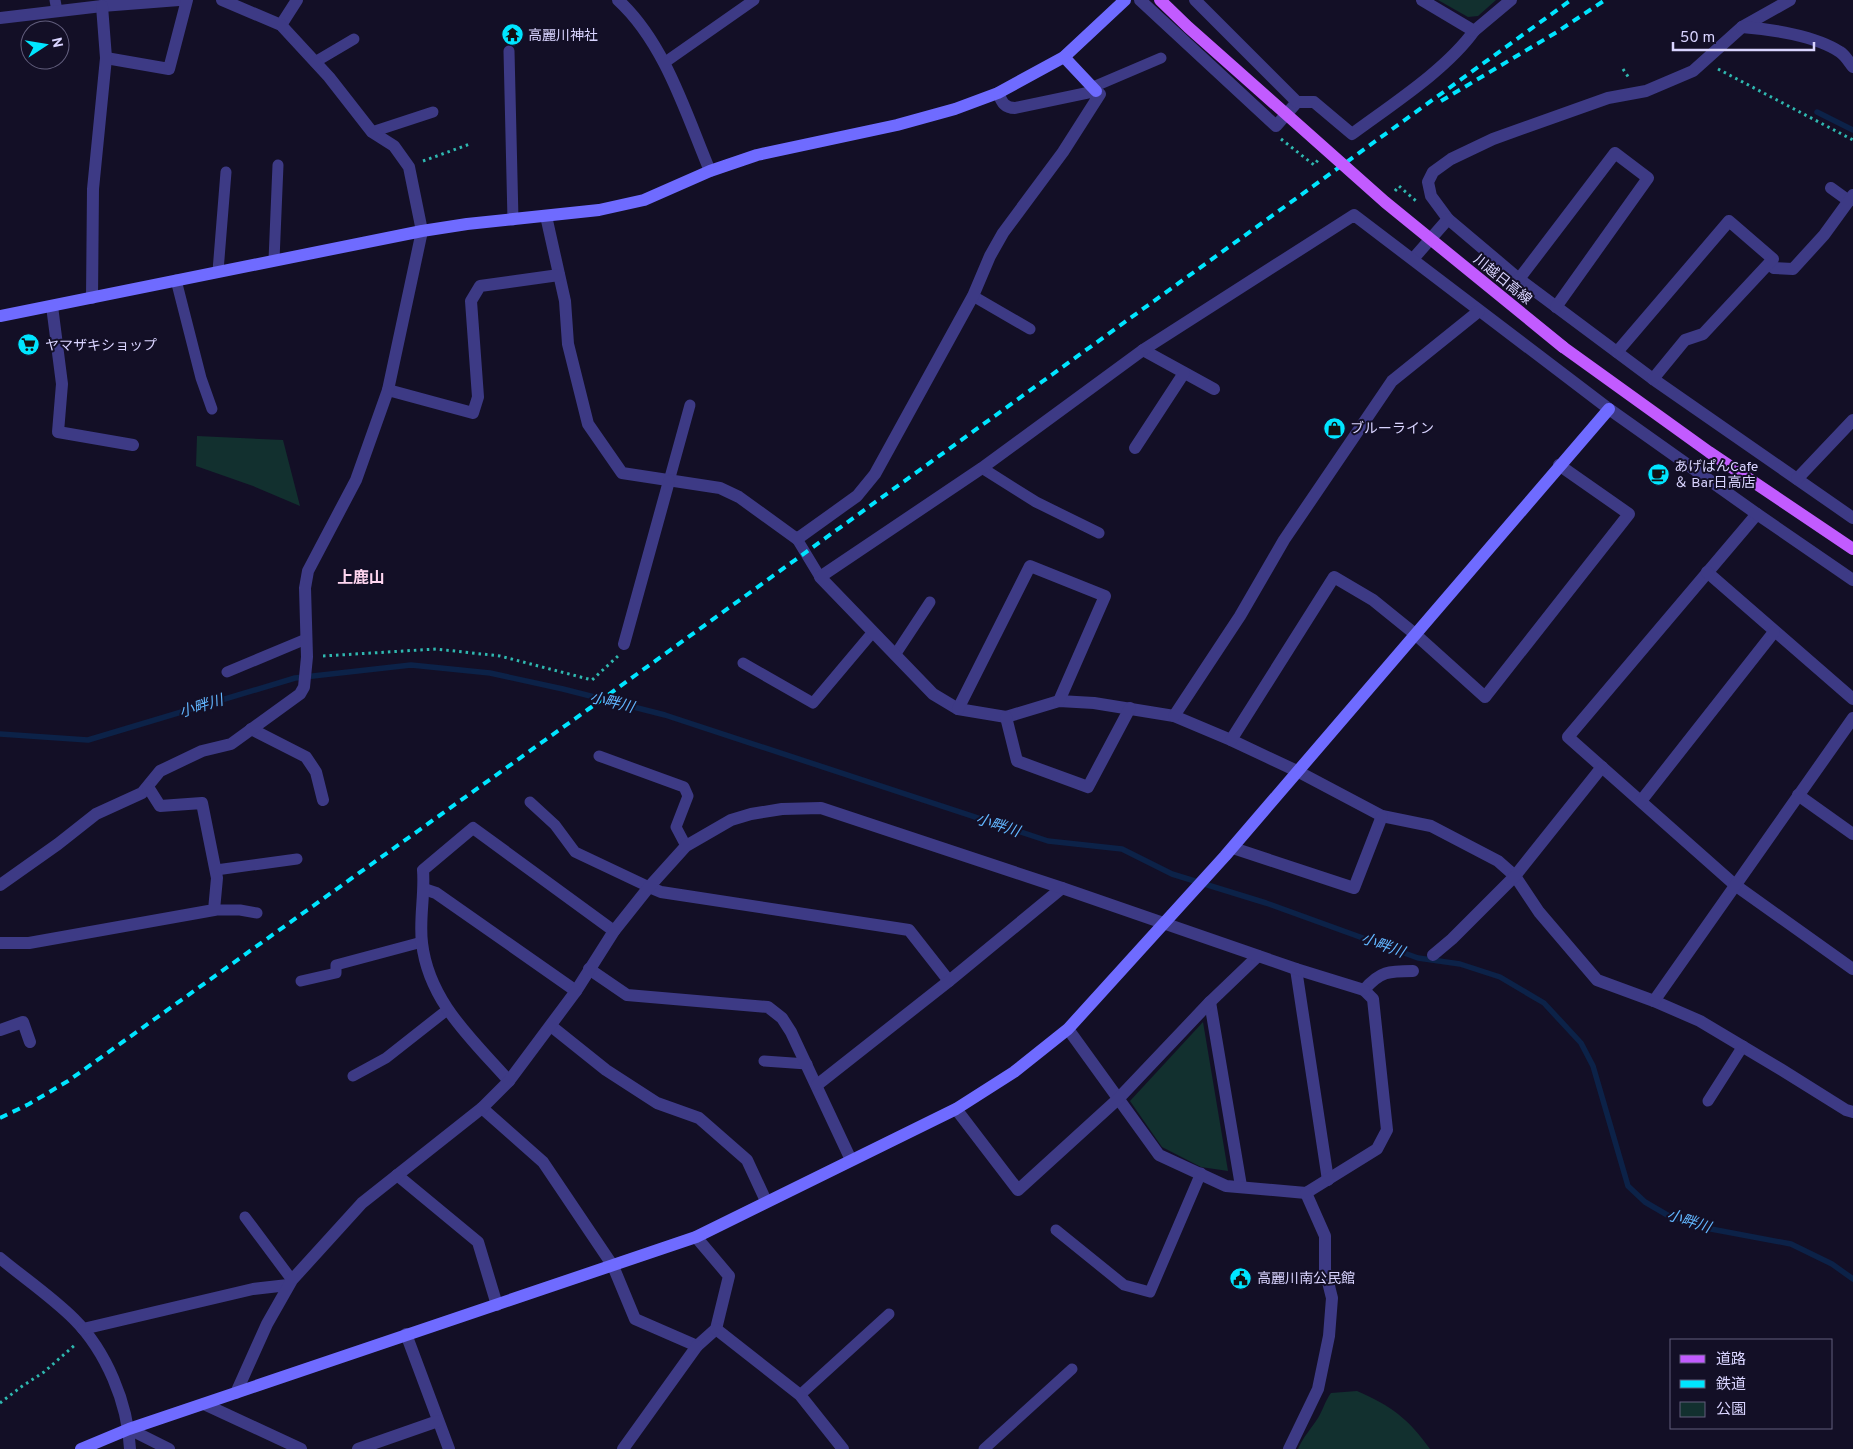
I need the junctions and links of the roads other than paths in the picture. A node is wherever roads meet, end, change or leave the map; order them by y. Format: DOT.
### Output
graph roads {
  1 [pos="179,0"];
  2 [pos="186,0"];
  3 [pos="222,0"];
  4 [pos="297,0"];
  5 [pos="618,0"];
  6 [pos="754,0"];
  7 [pos="1140,0"];
  8 [pos="1160,0"];
  9 [pos="1195,0"];
  10 [pos="1422,0"];
  11 [pos="1511,0"];
  12 [pos="1790,0"];
  13 [pos="1121,1"];
  14 [pos="56,6"];
  15 [pos="102,6"];
  16 [pos="0,18"];
  17 [pos="281,25"];
  18 [pos="1742,28"];
  19 [pos="1474,31"];
  20 [pos="354,39"];
  21 [pos="509,52"];
  22 [pos="1064,57"];
  23 [pos="106,58"];
  24 [pos="1161,58"];
  25 [pos="315,62"];
  26 [pos="664,62"];
  27 [pos="1853,67"];
  28 [pos="1095,89"];
  29 [pos="998,93"];
  30 [pos="1297,102"];
  31 [pos="433,112"];
  32 [pos="372,132"];
  33 [pos="278,165"];
  34 [pos="710,171"];
  35 [pos="226,172"];
  36 [pos="1831,188"];
  37 [pos="1851,198"];
  38 [pos="546,216"];
  39 [pos="1448,219"];
  40 [pos="513,220"];
  41 [pos="422,231"];
  42 [pos="1413,259"];
  43 [pos="274,260"];
  44 [pos="1769,264"];
  45 [pos="218,271"];
  46 [pos="559,275"];
  47 [pos="1519,279"];
  48 [pos="176,280"];
  49 [pos="973,296"];
  50 [pos="92,298"];
  51 [pos="52,306"];
  52 [pos="1556,307"];
  53 [pos="1479,311"];
  54 [pos="0,316"];
  55 [pos="1030,329"];
  56 [pos="1142,350"];
  57 [pos="1617,352"];
  58 [pos="1184,373"];
  59 [pos="1653,379"];
  60 [pos="1214,388"];
  61 [pos="388,390"];
  62 [pos="690,405"];
  63 [pos="212,408"];
  64 [pos="1608,409"];
  65 [pos="1853,420"];
  66 [pos="133,445"];
  67 [pos="1135,448"];
  68 [pos="1559,465"];
  69 [pos="982,468"];
  70 [pos="1797,479"];
  71 [pos="669,481"];
  72 [pos="1757,514"];
  73 [pos="1853,518"];
  74 [pos="1099,533"];
  75 [pos="797,539"];
  76 [pos="1853,549"];
  77 [pos="1707,572"];
  78 [pos="820,577"];
  79 [pos="1853,580"];
  80 [pos="930,602"];
  81 [pos="1774,632"];
  82 [pos="872,633"];
  83 [pos="1415,634"];
  84 [pos="306,639"];
  85 [pos="624,644"];
  86 [pos="896,655"];
  87 [pos="743,663"];
  88 [pos="226,672"];
  89 [pos="1853,699"];
  90 [pos="1059,701"];
  91 [pos="1130,708"];
  92 [pos="958,709"];
  93 [pos="1174,716"];
  94 [pos="1006,717"];
  95 [pos="1853,718"];
  96 [pos="251,729"];
  97 [pos="1232,740"];
  98 [pos="599,756"];
  99 [pos="1602,767"];
  100 [pos="1297,771"];
  101 [pos="148,787"];
  102 [pos="1798,795"];
  103 [pos="323,800"];
  104 [pos="1641,801"];
  105 [pos="530,802"];
  106 [pos="1382,816"];
  107 [pos="1853,834"];
  108 [pos="686,846"];
  109 [pos="1229,852"];
  110 [pos="297,858"];
  111 [pos="216,870"];
  112 [pos="1515,876"];
  113 [pos="0,885"];
  114 [pos="1735,885"];
  115 [pos="649,887"];
  116 [pos="1062,888"];
  117 [pos="424,889"];
  118 [pos="214,910"];
  119 [pos="257,913"];
  120 [pos="1168,920"];
  121 [pos="614,931"];
  122 [pos="422,942"];
  123 [pos="0,944"];
  124 [pos="1434,955"];
  125 [pos="1258,956"];
  126 [pos="1853,968"];
  127 [pos="589,969"];
  128 [pos="1296,969"];
  129 [pos="1413,971"];
  130 [pos="302,981"];
  131 [pos="949,981"];
  132 [pos="1364,990"];
  133 [pos="576,991"];
  134 [pos="1654,1001"];
  135 [pos="1210,1002"];
  136 [pos="447,1010"];
  137 [pos="551,1026"];
  138 [pos="1068,1029"];
  139 [pos="0,1030"];
  140 [pos="30,1042"];
  141 [pos="1743,1046"];
  142 [pos="764,1061"];
  143 [pos="806,1064"];
  144 [pos="353,1076"];
  145 [pos="509,1081"];
  146 [pos="816,1085"];
  147 [pos="1118,1099"];
  148 [pos="1708,1101"];
  149 [pos="482,1108"];
  150 [pos="956,1109"];
  151 [pos="1853,1112"];
  152 [pos="851,1160"];
  153 [pos="1201,1173"];
  154 [pos="398,1175"];
  155 [pos="1328,1180"];
  156 [pos="1241,1186"];
  157 [pos="1306,1193"];
  158 [pos="766,1201"];
  159 [pos="245,1217"];
  160 [pos="1056,1230"];
  161 [pos="696,1237"];
  162 [pos="0,1258"];
  163 [pos="613,1266"];
  164 [pos="290,1283"];
  165 [pos="497,1305"];
  166 [pos="889,1314"];
  167 [pos="716,1329"];
  168 [pos="85,1332"];
  169 [pos="406,1334"];
  170 [pos="697,1346"];
  171 [pos="1072,1369"];
  172 [pos="236,1393"];
  173 [pos="800,1395"];
  174 [pos="204,1404"];
  175 [pos="438,1421"];
  176 [pos="129,1429"];
  177 [pos="81,1449"];
  178 [pos="130,1449"];
  179 [pos="169,1449"];
  180 [pos="301,1449"];
  181 [pos="358,1449"];
  182 [pos="449,1449"];
  183 [pos="622,1449"];
  184 [pos="843,1449"];
  185 [pos="984,1449"];
  186 [pos="1289,1449"];
  1 -- 15 [label="street"];
  2 -- 23 [label="street"];
  3 -- 17 [label="street"];
  4 -- 17 [label="street"];
  5 -- 26 [label="street"];
  6 -- 26 [label="lane"];
  7 -- 30 [label="street"];
  8 -- 76 [label="main road, 川越日高線, bridge"];
  9 -- 30 [label="street"];
  10 -- 19 [label="street"];
  11 -- 19 [label="street"];
  12 -- 18 [label="street"];
  13 -- 22 [label="street"];
  14 -- 15 [label="street"];
  14 -- 16 [label="street"];
  15 -- 23 [label="street"];
  17 -- 25 [label="street"];
  18 -- 27 [label="street"];
  18 -- 39 [label="street"];
  19 -- 30 [label="street"];
  20 -- 25 [label="lane"];
  21 -- 40 [label="lane"];
  22 -- 28 [label="street"];
  22 -- 29 [label="street"];
  23 -- 50 [label="street"];
  24 -- 28 [label="lane"];
  25 -- 32 [label="street"];
  26 -- 34 [label="street"];
  28 -- 29 [label="street"];
  28 -- 49 [label="street"];
  29 -- 34 [label="street"];
  31 -- 32 [label="lane"];
  32 -- 41 [label="street"];
  33 -- 43 [label="lane"];
  34 -- 38 [label="street"];
  35 -- 45 [label="lane"];
  36 -- 37 [label="street"];
  37 -- 44 [label="street"];
  38 -- 40 [label="street"];
  38 -- 46 [label="street"];
  39 -- 42 [label="street"];
  39 -- 47 [label="street"];
  40 -- 41 [label="street"];
  41 -- 43 [label="street"];
  41 -- 61 [label="street"];
  42 -- 53 [label="street"];
  42 -- 56 [label="street"];
  43 -- 45 [label="street"];
  44 -- 57 [label="street"];
  44 -- 59 [label="street"];
  45 -- 48 [label="street"];
  46 -- 61 [label="street"];
  46 -- 71 [label="street"];
  47 -- 52 [label="street"];
  47 -- 52 [label="street"];
  48 -- 50 [label="street"];
  48 -- 63 [label="lane"];
  49 -- 55 [label="lane"];
  49 -- 75 [label="street"];
  50 -- 51 [label="street"];
  51 -- 54 [label="street"];
  51 -- 66 [label="street"];
  52 -- 57 [label="street"];
  53 -- 64 [label="street"];
  53 -- 93 [label="street"];
  56 -- 58 [label="street"];
  56 -- 69 [label="street"];
  57 -- 59 [label="street"];
  58 -- 60 [label="street"];
  58 -- 67 [label="street"];
  59 -- 70 [label="street"];
  61 -- 84 [label="street"];
  62 -- 71 [label="lane"];
  64 -- 68 [label="street"];
  64 -- 72 [label="street"];
  65 -- 70 [label="street"];
  68 -- 83 [label="street"];
  68 -- 83 [label="street"];
  69 -- 74 [label="lane"];
  69 -- 78 [label="street"];
  70 -- 73 [label="street"];
  71 -- 75 [label="street"];
  71 -- 85 [label="street"];
  72 -- 77 [label="street"];
  72 -- 79 [label="street"];
  75 -- 78 [label="lane"];
  77 -- 81 [label="street"];
  77 -- 99 [label="street"];
  78 -- 82 [label="street"];
  80 -- 86 [label="lane"];
  81 -- 89 [label="street"];
  81 -- 104 [label="street"];
  82 -- 86 [label="street"];
  82 -- 87 [label="lane"];
  83 -- 97 [label="street"];
  83 -- 100 [label="street"];
  84 -- 88 [label="lane"];
  84 -- 96 [label="street"];
  86 -- 92 [label="street"];
  90 -- 91 [label="street"];
  90 -- 92 [label="street"];
  90 -- 94 [label="street"];
  91 -- 93 [label="street"];
  91 -- 94 [label="street"];
  92 -- 94 [label="street"];
  93 -- 97 [label="street"];
  95 -- 102 [label="street"];
  96 -- 101 [label="street"];
  96 -- 103 [label="street"];
  97 -- 100 [label="street"];
  98 -- 108 [label="lane"];
  99 -- 104 [label="street"];
  99 -- 112 [label="street"];
  100 -- 106 [label="street"];
  100 -- 109 [label="street"];
  101 -- 111 [label="street"];
  101 -- 113 [label="street"];
  102 -- 107 [label="street"];
  102 -- 114 [label="street"];
  104 -- 114 [label="street"];
  105 -- 115 [label="lane"];
  106 -- 109 [label="street"];
  106 -- 112 [label="street"];
  108 -- 115 [label="street"];
  108 -- 116 [label="street"];
  109 -- 120 [label="street"];
  110 -- 111 [label="lane"];
  111 -- 118 [label="street"];
  112 -- 124 [label="street"];
  112 -- 134 [label="street"];
  114 -- 126 [label="street"];
  114 -- 134 [label="street"];
  115 -- 121 [label="street"];
  115 -- 131 [label="street"];
  116 -- 120 [label="street"];
  116 -- 131 [label="street"];
  117 -- 121 [label="street"];
  117 -- 122 [label="street"];
  117 -- 133 [label="street"];
  118 -- 119 [label="lane"];
  118 -- 123 [label="street"];
  120 -- 125 [label="street"];
  120 -- 138 [label="street"];
  121 -- 127 [label="street"];
  122 -- 130 [label="lane"];
  122 -- 136 [label="street"];
  125 -- 128 [label="street"];
  125 -- 135 [label="street"];
  127 -- 133 [label="street"];
  127 -- 143 [label="street"];
  128 -- 132 [label="street"];
  128 -- 155 [label="street"];
  129 -- 132 [label="street"];
  131 -- 146 [label="street"];
  132 -- 155 [label="street"];
  133 -- 137 [label="street"];
  134 -- 141 [label="street"];
  135 -- 147 [label="street"];
  135 -- 156 [label="street"];
  136 -- 144 [label="lane"];
  136 -- 145 [label="street"];
  137 -- 145 [label="street"];
  137 -- 158 [label="street"];
  138 -- 147 [label="street"];
  138 -- 150 [label="street"];
  139 -- 140 [label="street"];
  141 -- 148 [label="lane"];
  141 -- 151 [label="street"];
  142 -- 143 [label="lane"];
  143 -- 146 [label="street"];
  145 -- 149 [label="street"];
  146 -- 152 [label="street"];
  147 -- 150 [label="street"];
  147 -- 153 [label="street"];
  149 -- 154 [label="street"];
  149 -- 163 [label="street"];
  150 -- 152 [label="street"];
  152 -- 158 [label="street"];
  153 -- 156 [label="street"];
  153 -- 160 [label="lane"];
  154 -- 164 [label="street"];
  154 -- 165 [label="street"];
  155 -- 157 [label="street"];
  156 -- 157 [label="street"];
  157 -- 186 [label="street"];
  158 -- 161 [label="street"];
  159 -- 164 [label="lane"];
  161 -- 163 [label="street"];
  161 -- 167 [label="street"];
  162 -- 168 [label="street"];
  163 -- 165 [label="street"];
  163 -- 170 [label="street"];
  164 -- 168 [label="street"];
  164 -- 172 [label="street"];
  165 -- 169 [label="street"];
  166 -- 173 [label="lane"];
  167 -- 170 [label="street"];
  167 -- 173 [label="street"];
  168 -- 176 [label="street"];
  169 -- 172 [label="street"];
  169 -- 175 [label="street"];
  170 -- 183 [label="street"];
  171 -- 185 [label="lane"];
  172 -- 174 [label="street"];
  173 -- 184 [label="street"];
  174 -- 176 [label="street"];
  174 -- 180 [label="street"];
  175 -- 181 [label="street"];
  175 -- 182 [label="street"];
  176 -- 177 [label="street"];
  176 -- 178 [label="street"];
  176 -- 179 [label="street"];
}
